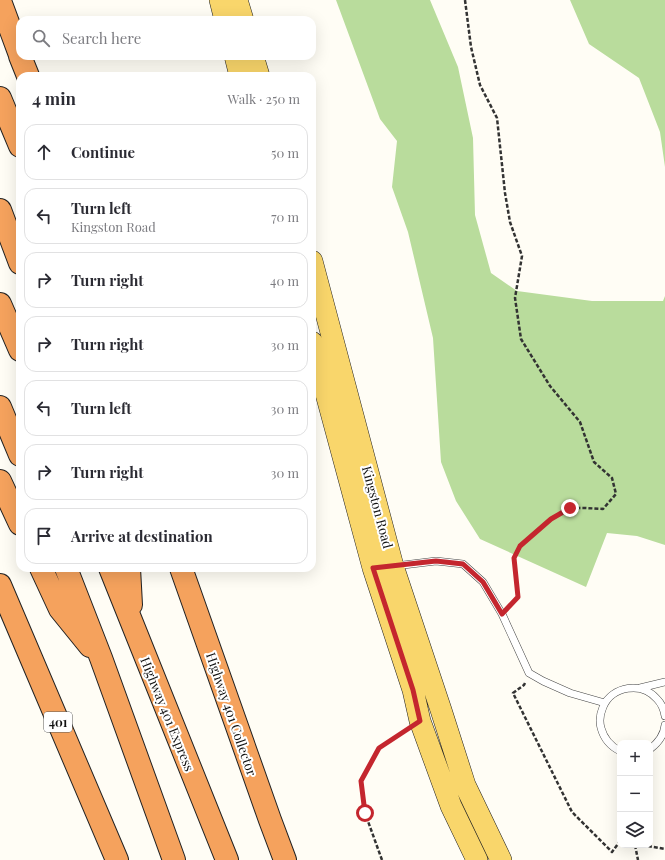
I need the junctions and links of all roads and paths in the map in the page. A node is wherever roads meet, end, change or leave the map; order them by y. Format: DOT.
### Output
graph roads {
  1 [pos="220,0"];
  2 [pos="237,0"];
  3 [pos="465,0"];
  4 [pos="0,1"];
  5 [pos="224,16"];
  6 [pos="241,16"];
  7 [pos="16,45"];
  8 [pos="22,60"];
  9 [pos="236,60"];
  10 [pos="254,60"];
  11 [pos="26,72"];
  12 [pos="239,72"];
  13 [pos="258,72"];
  14 [pos="0,98"];
  15 [pos="16,136"];
  16 [pos="0,210"];
  17 [pos="16,252"];
  18 [pos="316,278"];
  19 [pos="0,304"];
  20 [pos="16,341"];
  21 [pos="316,355"];
  22 [pos="0,408"];
  23 [pos="16,446"];
  24 [pos="0,481"];
  25 [pos="16,515"];
  26 [pos="383,567"];
  27 [pos="43,572"];
  28 [pos="68,572"];
  29 [pos="112,572"];
  30 [pos="129,572"];
  31 [pos="182,572"];
  32 [pos="0,585"];
  33 [pos="502,614"];
  34 [pos="133,626"];
  35 [pos="101,658"];
  36 [pos="530,673"];
  37 [pos="665,682"];
  38 [pos="639,688"];
  39 [pos="605,703"];
  40 [pos="665,716"];
  41 [pos="420,721"];
  42 [pos="665,728"];
  43 [pos="653,746"];
  44 [pos="617,749"];
  45 [pos="617,845"];
  46 [pos="653,847"];
  47 [pos="636,848"];
  48 [pos="665,849"];
  49 [pos="117,860"];
  50 [pos="174,860"];
  51 [pos="227,860"];
  52 [pos="285,860"];
  53 [pos="382,860"];
  54 [pos="477,860"];
  55 [pos="501,860"];
  56 [pos="638,860"];
  1 -- 5 [label="main road"];
  2 -- 6 [label="main road"];
  3 -- 33 [label="path"];
  4 -- 7 [label="highway"];
  8 -- 11 [label="highway"];
  9 -- 12 [label="main road"];
  10 -- 13 [label="main road"];
  14 -- 15 [label="highway"];
  16 -- 17 [label="highway"];
  18 -- 26 [label="main road, Kingston Road"];
  19 -- 20 [label="highway"];
  21 -- 26 [label="main road, Kingston Road"];
  22 -- 23 [label="highway"];
  24 -- 25 [label="highway"];
  26 -- 33 [label="lane"];
  26 -- 41 [label="main road, Kingston Road"];
  26 -- 55 [label="main road, Kingston Road"];
  27 -- 35 [label="highway"];
  28 -- 35 [label="highway"];
  29 -- 34 [label="highway, Highway 401 Express"];
  30 -- 34 [label="highway"];
  31 -- 52 [label="highway, Highway 401 Collector"];
  32 -- 49 [label="highway, 401"];
  33 -- 36 [label="lane"];
  34 -- 51 [label="highway, Highway 401 Express"];
  35 -- 50 [label="highway"];
  36 -- 39 [label="lane"];
  36 -- 45 [label="path"];
  37 -- 38 [label="lane"];
  38 -- 39 [label="lane"];
  38 -- 40 [label="lane"];
  39 -- 44 [label="lane"];
  41 -- 53 [label="path"];
  41 -- 54 [label="main road, Kingston Road"];
  42 -- 43 [label="lane"];
  46 -- 48 [label="path"];
  47 -- 56 [label="path"];
}
